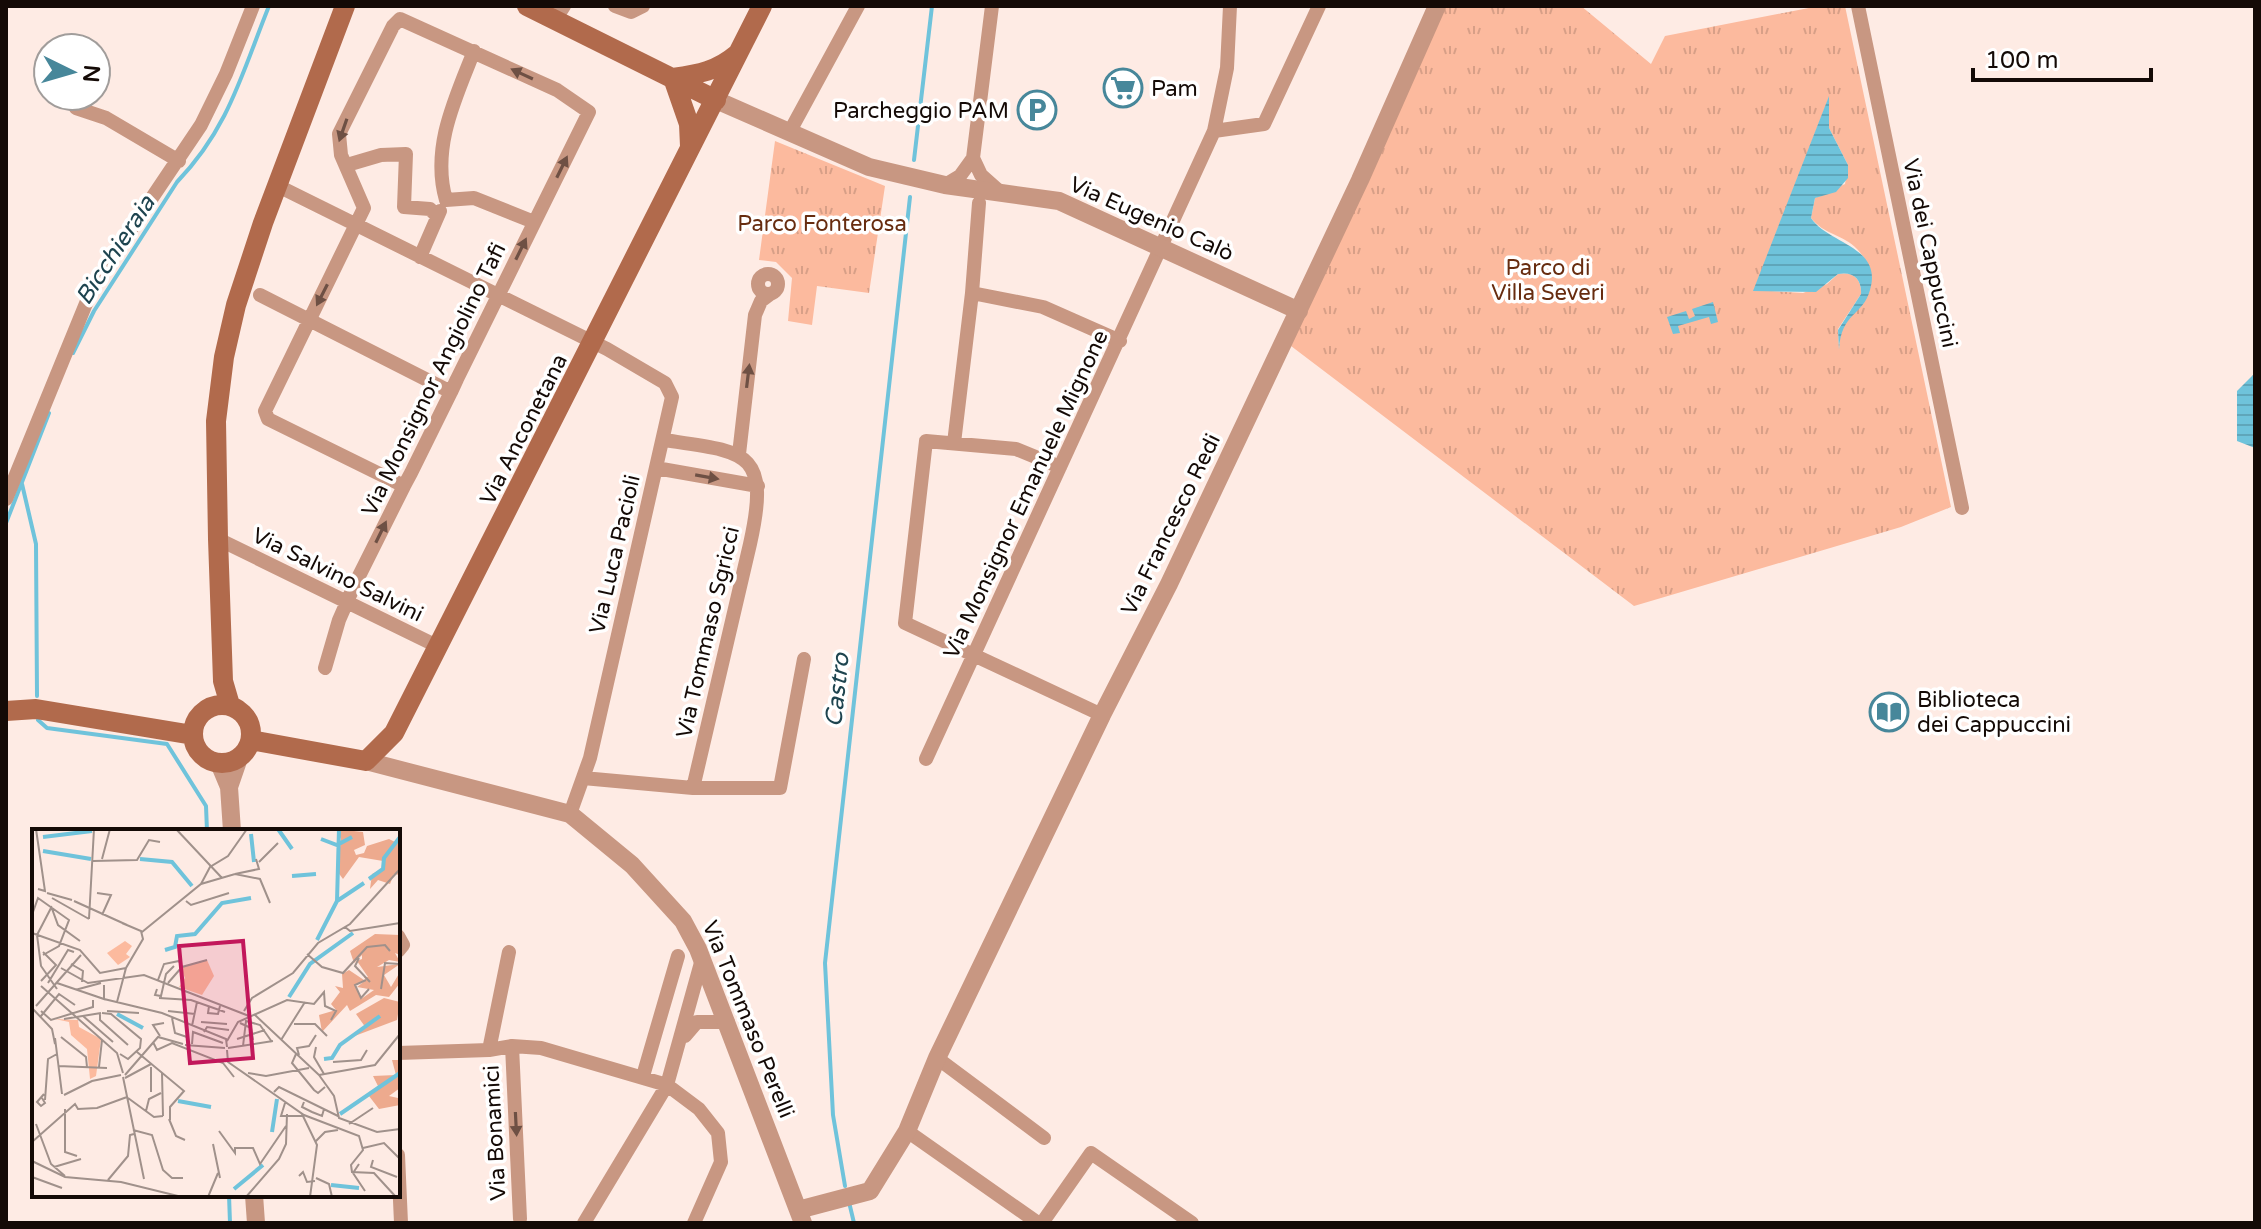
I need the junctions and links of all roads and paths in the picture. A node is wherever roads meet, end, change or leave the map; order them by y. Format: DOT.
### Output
graph roads {
  1 [pos="253,6"];
  2 [pos="345,6"];
  3 [pos="527,6"];
  4 [pos="615,6"];
  5 [pos="643,6"];
  6 [pos="762,6"];
  7 [pos="858,6"];
  8 [pos="992,6"];
  9 [pos="1230,6"];
  10 [pos="1319,6"];
  11 [pos="1437,6"];
  12 [pos="1858,6"];
  13 [pos="560,13"];
  14 [pos="474,51"];
  15 [pos="737,54"];
  16 [pos="673,78"];
  17 [pos="716,100"];
  18 [pos="88,112"];
  19 [pos="1214,131"];
  20 [pos="789,133"];
  21 [pos="690,151"];
  22 [pos="973,158"];
  23 [pos="179,161"];
  24 [pos="347,165"];
  25 [pos="945,185"];
  26 [pos="278,186"];
  27 [pos="986,194"];
  28 [pos="446,200"];
  29 [pos="437,216"];
  30 [pos="534,222"];
  31 [pos="357,226"];
  32 [pos="1163,246"];
  33 [pos="420,257"];
  34 [pos="763,290"];
  35 [pos="972,293"];
  36 [pos="260,295"];
  37 [pos="498,295"];
  38 [pos="1299,311"];
  39 [pos="309,320"];
  40 [pos="1120,341"];
  41 [pos="593,342"];
  42 [pos="451,392"];
  43 [pos="664,440"];
  44 [pos="954,443"];
  45 [pos="739,454"];
  46 [pos="1060,467"];
  47 [pos="656,468"];
  48 [pos="404,486"];
  49 [pos="758,486"];
  50 [pos="6,499"];
  51 [pos="1962,508"];
  52 [pos="218,539"];
  53 [pos="346,602"];
  54 [pos="439,647"];
  55 [pos="974,657"];
  56 [pos="804,659"];
  57 [pos="325,668"];
  58 [pos="223,705"];
  59 [pos="6,711"];
  60 [pos="1102,715"];
  61 [pos="193,735"];
  62 [pos="251,740"];
  63 [pos="239,758"];
  64 [pos="926,759"];
  65 [pos="366,761"];
  66 [pos="219,763"];
  67 [pos="583,778"];
  68 [pos="229,787"];
  69 [pos="693,788"];
  70 [pos="570,814"];
  71 [pos="232,829"];
  72 [pos="509,952"];
  73 [pos="678,956"];
  74 [pos="702,959"];
  75 [pos="718,995"];
  76 [pos="691,1002"];
  77 [pos="706,1021"];
  78 [pos="728,1022"];
  79 [pos="682,1040"];
  80 [pos="512,1046"];
  81 [pos="489,1050"];
  82 [pos="400,1053"];
  83 [pos="937,1058"];
  84 [pos="643,1076"];
  85 [pos="667,1085"];
  86 [pos="907,1131"];
  87 [pos="1044,1138"];
  88 [pos="254,1197"];
  89 [pos="400,1197"];
  90 [pos="800,1216"];
  91 [pos="520,1219"];
  92 [pos="256,1223"];
  93 [pos="401,1223"];
  94 [pos="584,1223"];
  95 [pos="694,1223"];
  96 [pos="1040,1223"];
  97 [pos="1192,1223"];
  1 -- 23 [label="street"];
  2 -- 26 [label="main road"];
  3 -- 13 [label="main road"];
  4 -- 5 [label="street"];
  6 -- 15 [label="main road, Via Anconetana"];
  7 -- 20 [label="street"];
  8 -- 22 [label="street"];
  9 -- 19 [label="street, Via Monsignor Emanuele Mignone"];
  10 -- 19 [label="street"];
  11 -- 38 [label="street, Via Francesco Redi"];
  12 -- 51 [label="street, Via dei Cappuccini"];
  13 -- 16 [label="main road"];
  14 -- 24 [label="street, one-way"];
  14 -- 28 [label="street"];
  30 -- 14 [label="street, Via Monsignor Angiolino Tafi, one-way"];
  15 -- 16 [label="main road"];
  15 -- 17 [label="main road, Via Anconetana"];
  16 -- 17 [label="main road"];
  16 -- 21 [label="main road"];
  17 -- 20 [label="street, Via Eugenio Calò"];
  17 -- 21 [label="main road, Via Anconetana"];
  18 -- 23 [label="street"];
  19 -- 32 [label="street, Via Monsignor Emanuele Mignone"];
  20 -- 25 [label="street, Via Eugenio Calò"];
  21 -- 41 [label="main road, Via Anconetana"];
  22 -- 25 [label="street"];
  22 -- 27 [label="street"];
  23 -- 50 [label="street"];
  24 -- 29 [label="street"];
  24 -- 31 [label="street"];
  25 -- 27 [label="street, Via Eugenio Calò"];
  26 -- 31 [label="street, Via Luca Pacioli"];
  26 -- 52 [label="main road"];
  27 -- 32 [label="street, Via Eugenio Calò"];
  27 -- 35 [label="street"];
  28 -- 29 [label="street"];
  28 -- 30 [label="street"];
  29 -- 33 [label="street"];
  37 -- 30 [label="street, Via Monsignor Angiolino Tafi, one-way"];
  31 -- 33 [label="street, Via Luca Pacioli"];
  31 -- 39 [label="street, one-way"];
  32 -- 38 [label="street, Via Eugenio Calò"];
  32 -- 40 [label="street, Via Monsignor Emanuele Mignone"];
  33 -- 37 [label="street, Via Luca Pacioli"];
  45 -- 34 [label="street, one-way"];
  35 -- 40 [label="street"];
  35 -- 44 [label="street"];
  36 -- 39 [label="street"];
  37 -- 41 [label="street, Via Luca Pacioli"];
  37 -- 42 [label="street, Via Monsignor Angiolino Tafi"];
  38 -- 60 [label="street, Via Francesco Redi"];
  39 -- 42 [label="street"];
  39 -- 48 [label="street"];
  40 -- 46 [label="street, Via Monsignor Emanuele Mignone"];
  41 -- 43 [label="street, Via Luca Pacioli"];
  41 -- 54 [label="main road, Via Anconetana"];
  42 -- 48 [label="street, Via Monsignor Angiolino Tafi"];
  43 -- 45 [label="street"];
  43 -- 47 [label="street, Via Luca Pacioli"];
  44 -- 46 [label="street"];
  44 -- 55 [label="street"];
  45 -- 49 [label="street"];
  46 -- 55 [label="street, Via Monsignor Emanuele Mignone"];
  47 -- 49 [label="street, one-way"];
  47 -- 67 [label="street, Via Luca Pacioli"];
  53 -- 48 [label="street, Via Monsignor Angiolino Tafi, one-way"];
  49 -- 69 [label="street, Via Tommaso Sgricci"];
  52 -- 53 [label="street, Via Salvino Salvini"];
  52 -- 58 [label="main road"];
  53 -- 54 [label="street, Via Salvino Salvini"];
  53 -- 57 [label="street, Via Monsignor Angiolino Tafi"];
  54 -- 65 [label="main road, Via Anconetana"];
  55 -- 60 [label="street"];
  55 -- 64 [label="street, Via Monsignor Emanuele Mignone"];
  56 -- 69 [label="street"];
  58 -- 61 [label="main road"];
  58 -- 62 [label="main road"];
  59 -- 61 [label="main road"];
  60 -- 83 [label="street, Via Francesco Redi"];
  61 -- 66 [label="main road"];
  62 -- 63 [label="main road"];
  62 -- 65 [label="main road"];
  63 -- 66 [label="main road"];
  63 -- 68 [label="street"];
  65 -- 70 [label="street, Via Tommaso Perelli"];
  66 -- 68 [label="street"];
  67 -- 69 [label="street"];
  67 -- 70 [label="street, Via Luca Pacioli"];
  68 -- 71 [label="street"];
  70 -- 74 [label="street, Via Tommaso Perelli"];
  72 -- 81 [label="street"];
  73 -- 84 [label="street"];
  74 -- 75 [label="street, Via Tommaso Perelli"];
  74 -- 76 [label="street"];
  75 -- 76 [label="street"];
  75 -- 77 [label="street"];
  75 -- 78 [label="street, Via Tommaso Perelli"];
  76 -- 79 [label="street"];
  77 -- 78 [label="street"];
  77 -- 79 [label="street"];
  78 -- 90 [label="street, Via Tommaso Perelli"];
  79 -- 85 [label="street"];
  80 -- 81 [label="street, Via Bonamici"];
  80 -- 84 [label="street, Via Bonamici"];
  80 -- 91 [label="street, Via Bonamici, one-way"];
  81 -- 82 [label="street, Via Bonamici"];
  83 -- 86 [label="street, Via Francesco Redi"];
  83 -- 87 [label="street"];
  84 -- 85 [label="street, Via Bonamici"];
  85 -- 94 [label="street"];
  85 -- 95 [label="street, Via Bonamici"];
  86 -- 90 [label="street, Via Francesco Redi"];
  86 -- 96 [label="street"];
  88 -- 92 [label="street"];
  89 -- 93 [label="street"];
  96 -- 97 [label="street"];
}
